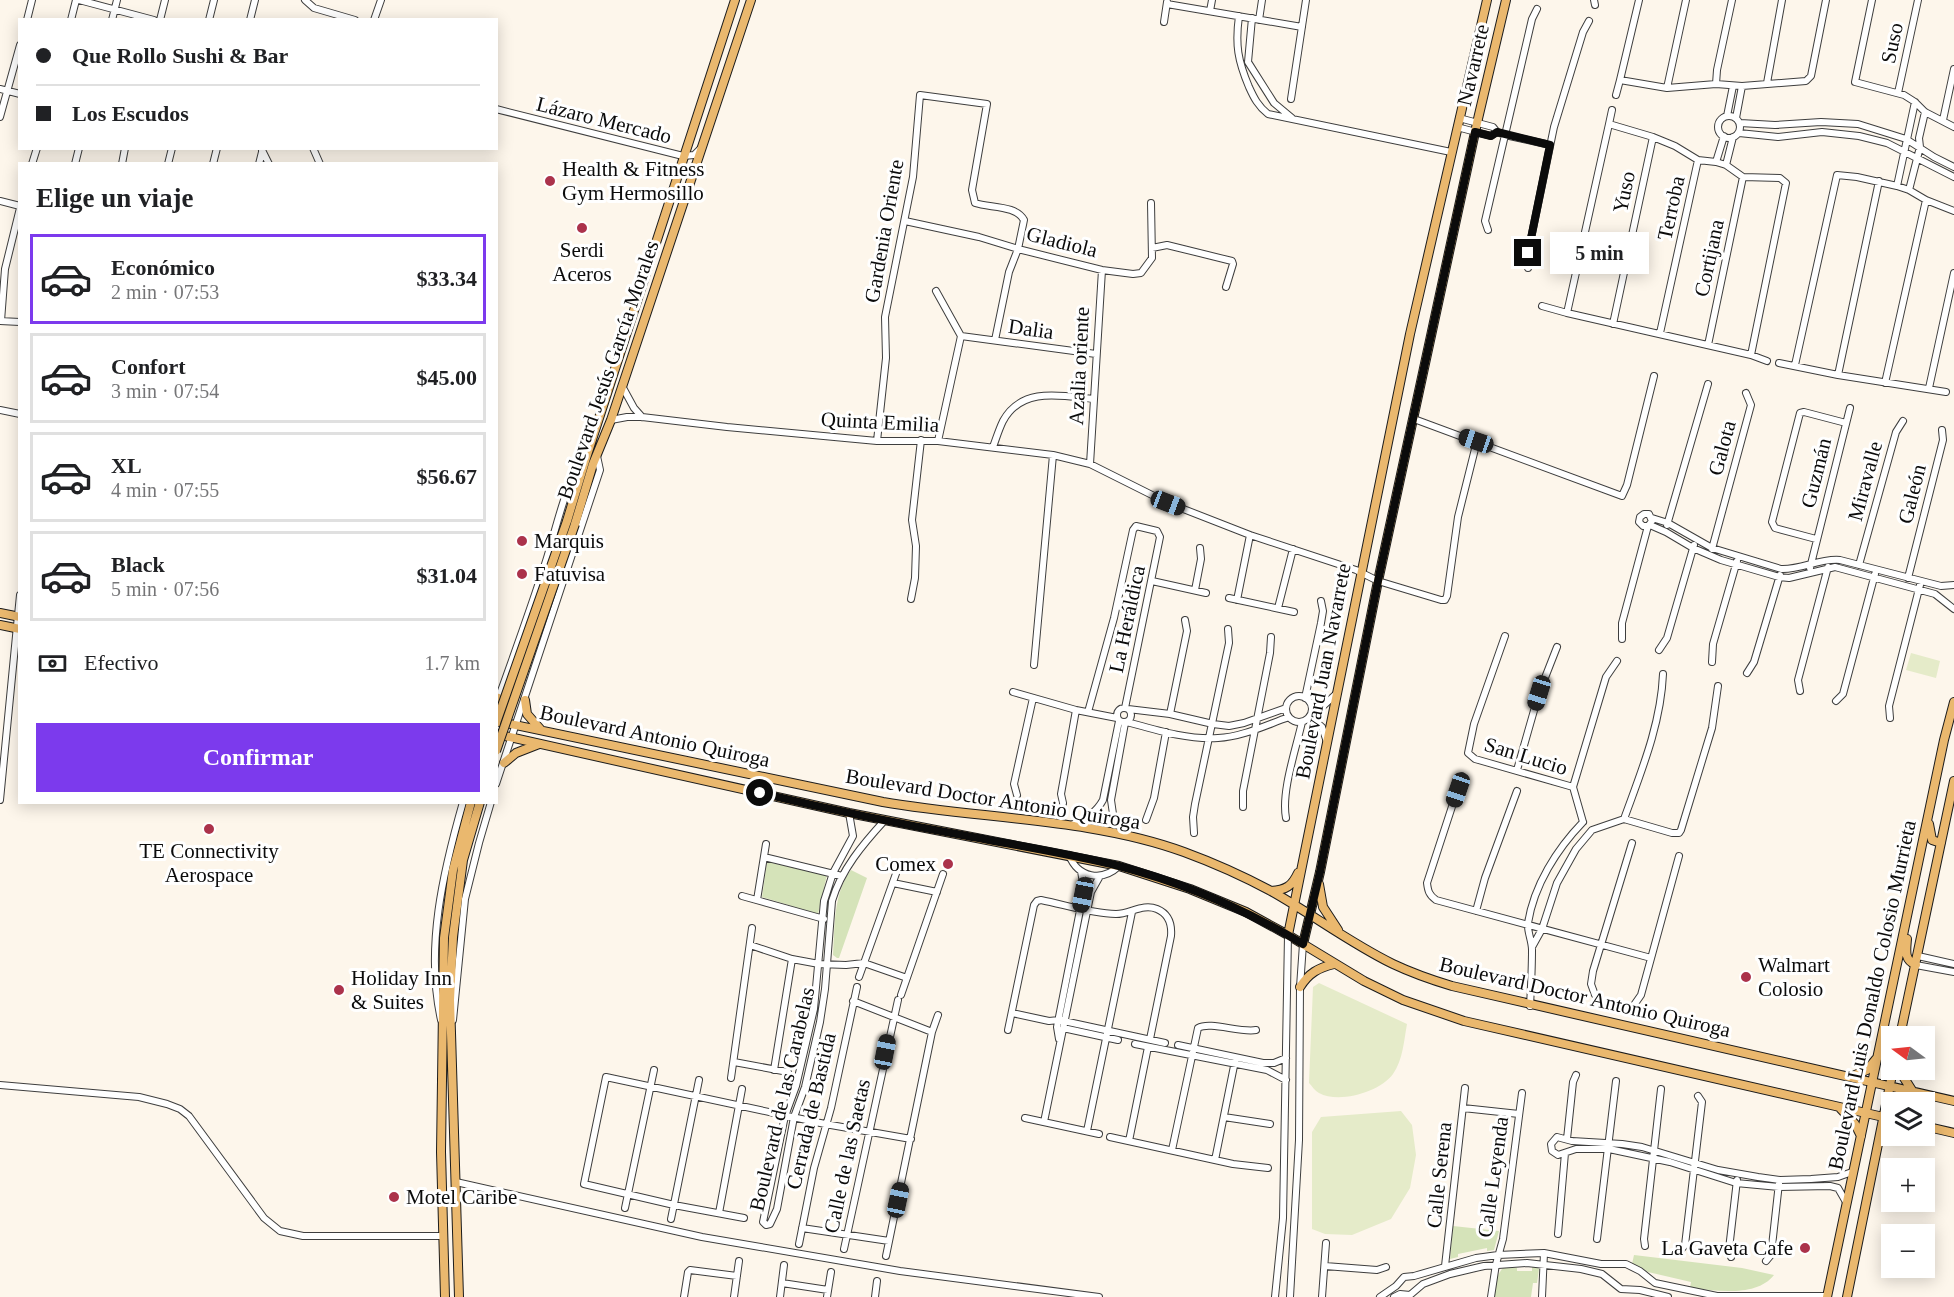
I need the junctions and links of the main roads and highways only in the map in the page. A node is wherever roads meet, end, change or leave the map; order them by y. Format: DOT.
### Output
graph roads {
  1 [pos="735,0"];
  2 [pos="751,0"];
  3 [pos="1487,0"];
  4 [pos="1506,0"];
  5 [pos="1394,414"];
  6 [pos="1414,419"];
  7 [pos="571,522"];
  8 [pos="0,613"];
  9 [pos="18,617"];
  10 [pos="0,625"];
  11 [pos="18,628"];
  12 [pos="525,700"];
  13 [pos="1954,702"];
  14 [pos="498,717"];
  15 [pos="498,722"];
  16 [pos="543,731"];
  17 [pos="498,734"];
  18 [pos="539,744"];
  19 [pos="498,745"];
  20 [pos="504,763"];
  21 [pos="1954,781"];
  22 [pos="807,786"];
  23 [pos="828,791"];
  24 [pos="784,798"];
  25 [pos="803,802"];
  26 [pos="470,804"];
  27 [pos="479,804"];
  28 [pos="1929,817"];
  29 [pos="1941,843"];
  30 [pos="1302,866"];
  31 [pos="1299,880"];
  32 [pos="1317,883"];
  33 [pos="1270,891"];
  34 [pos="1912,897"];
  35 [pos="1294,905"];
  36 [pos="1310,915"];
  37 [pos="1340,934"];
  38 [pos="1288,935"];
  39 [pos="1303,944"];
  40 [pos="1334,964"];
  41 [pos="1916,965"];
  42 [pos="1300,987"];
  43 [pos="1902,1026"];
  44 [pos="1878,1055"];
  45 [pos="1850,1077"];
  46 [pos="1891,1080"];
  47 [pos="1905,1080"];
  48 [pos="1872,1083"];
  49 [pos="1890,1087"];
  50 [pos="1890,1092"];
  51 [pos="1913,1092"];
  52 [pos="1935,1097"];
  53 [pos="1954,1101"];
  54 [pos="1837,1106"];
  55 [pos="1866,1113"];
  56 [pos="1881,1116"];
  57 [pos="1935,1128"];
  58 [pos="1954,1132"];
  59 [pos="1861,1136"];
  60 [pos="1881,1137"];
  61 [pos="1881,1141"];
  62 [pos="1878,1145"];
  63 [pos="1828,1296"];
  64 [pos="445,1297"];
  65 [pos="459,1297"];
  66 [pos="1847,1297"];
  1 -- 7 [label="main road, Boulevard Jesús García Morales"];
  2 -- 7 [label="main road, Boulevard Jesús García Morales"];
  3 -- 5 [label="main road, Navarrete"];
  4 -- 6 [label="main road, Navarrete"];
  5 -- 30 [label="main road, Boulevard Juan Navarrete"];
  6 -- 32 [label="main road, Boulevard Juan Navarrete"];
  7 -- 14 [label="main road, Boulevard Jesús García Morales, bridge"];
  7 -- 19 [label="main road, Boulevard Jesús García Morales, bridge"];
  8 -- 9 [label="main road"];
  10 -- 11 [label="main road"];
  12 -- 16 [label="main road"];
  13 -- 28 [label="main road, Boulevard Luis Donaldo Colosio Murrieta"];
  15 -- 16 [label="main road, Boulevard Antonio Quiroga"];
  16 -- 22 [label="main road, Boulevard Antonio Quiroga"];
  17 -- 18 [label="main road, Boulevard Antonio Quiroga"];
  18 -- 20 [label="main road"];
  18 -- 24 [label="main road, Boulevard Antonio Quiroga"];
  21 -- 29 [label="main road, Boulevard Luis Donaldo Colosio Murrieta"];
  22 -- 23 [label="main road, Boulevard Doctor Antonio Quiroga"];
  23 -- 24 [label="main road"];
  23 -- 33 [label="main road, Boulevard Doctor Antonio Quiroga"];
  24 -- 25 [label="main road, Boulevard Antonio Quiroga"];
  25 -- 38 [label="main road, Boulevard Doctor Antonio Quiroga"];
  26 -- 64 [label="main road"];
  27 -- 65 [label="main road"];
  28 -- 29 [label="main road"];
  28 -- 34 [label="main road, Boulevard Luis Donaldo Colosio Murrieta"];
  29 -- 41 [label="main road, Boulevard Luis Donaldo Colosio Murrieta"];
  30 -- 31 [label="main road, Boulevard Juan Navarrete"];
  30 -- 33 [label="main road"];
  31 -- 32 [label="main road"];
  31 -- 35 [label="main road, Boulevard Juan Navarrete"];
  32 -- 36 [label="main road, Boulevard Juan Navarrete"];
  32 -- 37 [label="main road"];
  33 -- 35 [label="main road, Boulevard Doctor Antonio Quiroga"];
  34 -- 41 [label="main road"];
  34 -- 44 [label="main road, Boulevard Luis Donaldo Colosio Murrieta"];
  35 -- 36 [label="main road, Boulevard Doctor Antonio Quiroga"];
  35 -- 38 [label="main road, Boulevard Juan Navarrete"];
  36 -- 37 [label="main road, Boulevard Doctor Antonio Quiroga"];
  36 -- 39 [label="main road, Boulevard Juan Navarrete"];
  37 -- 45 [label="main road, Boulevard Doctor Antonio Quiroga"];
  38 -- 39 [label="main road, Boulevard Doctor Antonio Quiroga"];
  39 -- 40 [label="main road, Boulevard Doctor Antonio Quiroga"];
  40 -- 42 [label="main road"];
  40 -- 54 [label="main road, Boulevard Doctor Antonio Quiroga"];
  41 -- 43 [label="main road, Boulevard Luis Donaldo Colosio Murrieta"];
  44 -- 45 [label="main road"];
  44 -- 48 [label="main road, Boulevard Luis Donaldo Colosio Murrieta"];
  45 -- 48 [label="main road, Boulevard Doctor Antonio Quiroga"];
  46 -- 49 [label="main road, Boulevard Luis Donaldo Colosio Murrieta"];
  47 -- 51 [label="main road"];
  48 -- 49 [label="main road, Boulevard Doctor Antonio Quiroga"];
  48 -- 55 [label="main road, Boulevard Luis Donaldo Colosio Murrieta"];
  49 -- 50 [label="main road, Boulevard Luis Donaldo Colosio Murrieta"];
  49 -- 51 [label="main road, Boulevard Doctor Antonio Quiroga"];
  52 -- 53 [label="main road, Boulevard Doctor Antonio Quiroga"];
  54 -- 55 [label="main road, Boulevard Doctor Antonio Quiroga"];
  54 -- 59 [label="main road"];
  55 -- 56 [label="main road, Boulevard Doctor Antonio Quiroga"];
  55 -- 59 [label="main road, Boulevard Luis Donaldo Colosio Murrieta"];
  57 -- 58 [label="main road"];
  59 -- 63 [label="main road, Boulevard Luis Donaldo Colosio Murrieta"];
  60 -- 62 [label="main road, Boulevard Luis Donaldo Colosio Murrieta"];
  61 -- 62 [label="main road"];
  62 -- 66 [label="main road, Boulevard Luis Donaldo Colosio Murrieta"];
}
